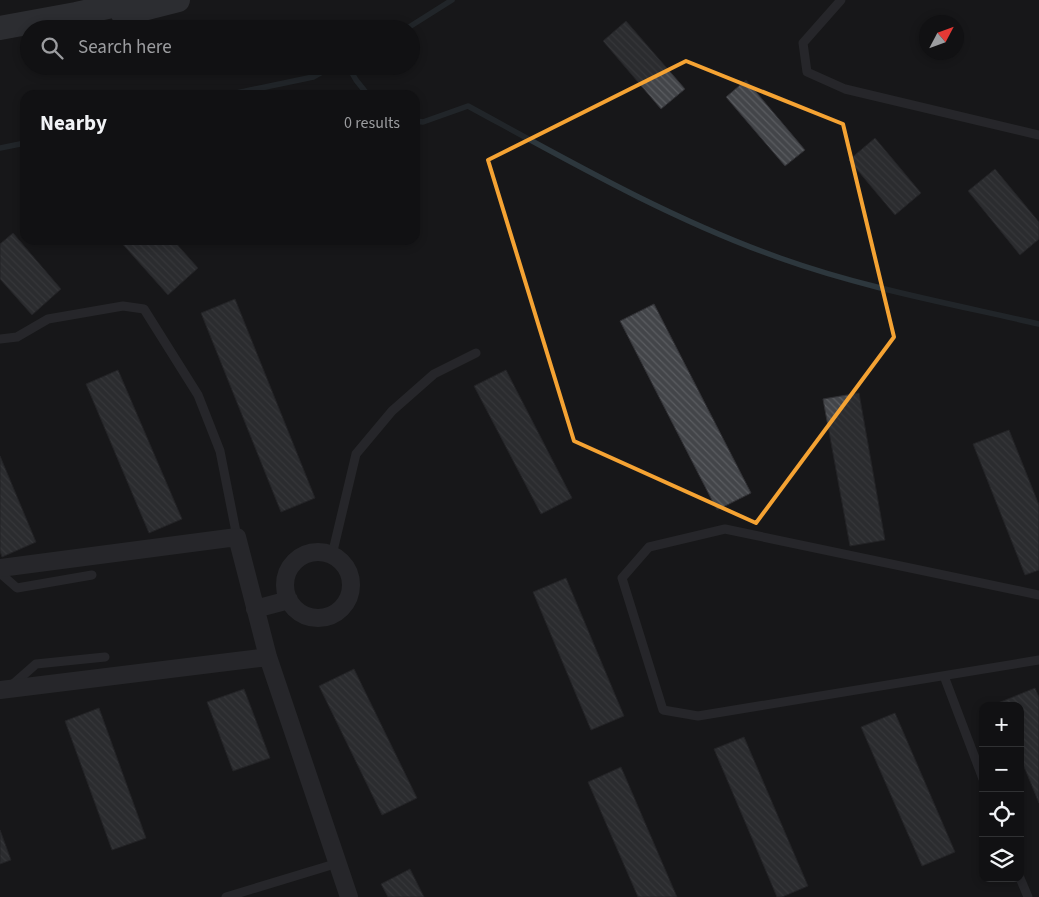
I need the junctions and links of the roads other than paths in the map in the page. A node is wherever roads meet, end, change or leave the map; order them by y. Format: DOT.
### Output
graph roads {
  1 [pos="139,0"];
  2 [pos="178,0"];
  3 [pos="841,0"];
  4 [pos="43,20"];
  5 [pos="96,20"];
  6 [pos="20,24"];
  7 [pos="0,28"];
  8 [pos="20,36"];
  9 [pos="0,39"];
  10 [pos="1039,135"];
  11 [pos="0,339"];
  12 [pos="476,352"];
  13 [pos="237,536"];
  14 [pos="332,555"];
  15 [pos="0,568"];
  16 [pos="0,573"];
  17 [pos="92,575"];
  18 [pos="1039,595"];
  19 [pos="289,600"];
  20 [pos="255,609"];
  21 [pos="105,657"];
  22 [pos="268,657"];
  23 [pos="1039,660"];
  24 [pos="944,676"];
  25 [pos="3,690"];
  26 [pos="979,769"];
  27 [pos="338,863"];
  28 [pos="1022,882"];
  29 [pos="226,897"];
  30 [pos="349,897"];
  31 [pos="1028,897"];
  1 -- 4 [label="street"];
  2 -- 5 [label="street"];
  3 -- 10 [label="lane"];
  6 -- 7 [label="street"];
  8 -- 9 [label="street"];
  11 -- 13 [label="lane"];
  12 -- 14 [label="lane"];
  13 -- 15 [label="street"];
  13 -- 20 [label="street"];
  14 -- 19 [label="street"];
  14 -- 19 [label="street"];
  16 -- 17 [label="lane"];
  18 -- 24 [label="lane"];
  19 -- 20 [label="street"];
  20 -- 22 [label="street"];
  21 -- 25 [label="lane"];
  22 -- 25 [label="street"];
  22 -- 27 [label="street"];
  23 -- 24 [label="lane"];
  24 -- 26 [label="lane"];
  27 -- 29 [label="lane"];
  27 -- 30 [label="street"];
  28 -- 31 [label="lane"];
}
